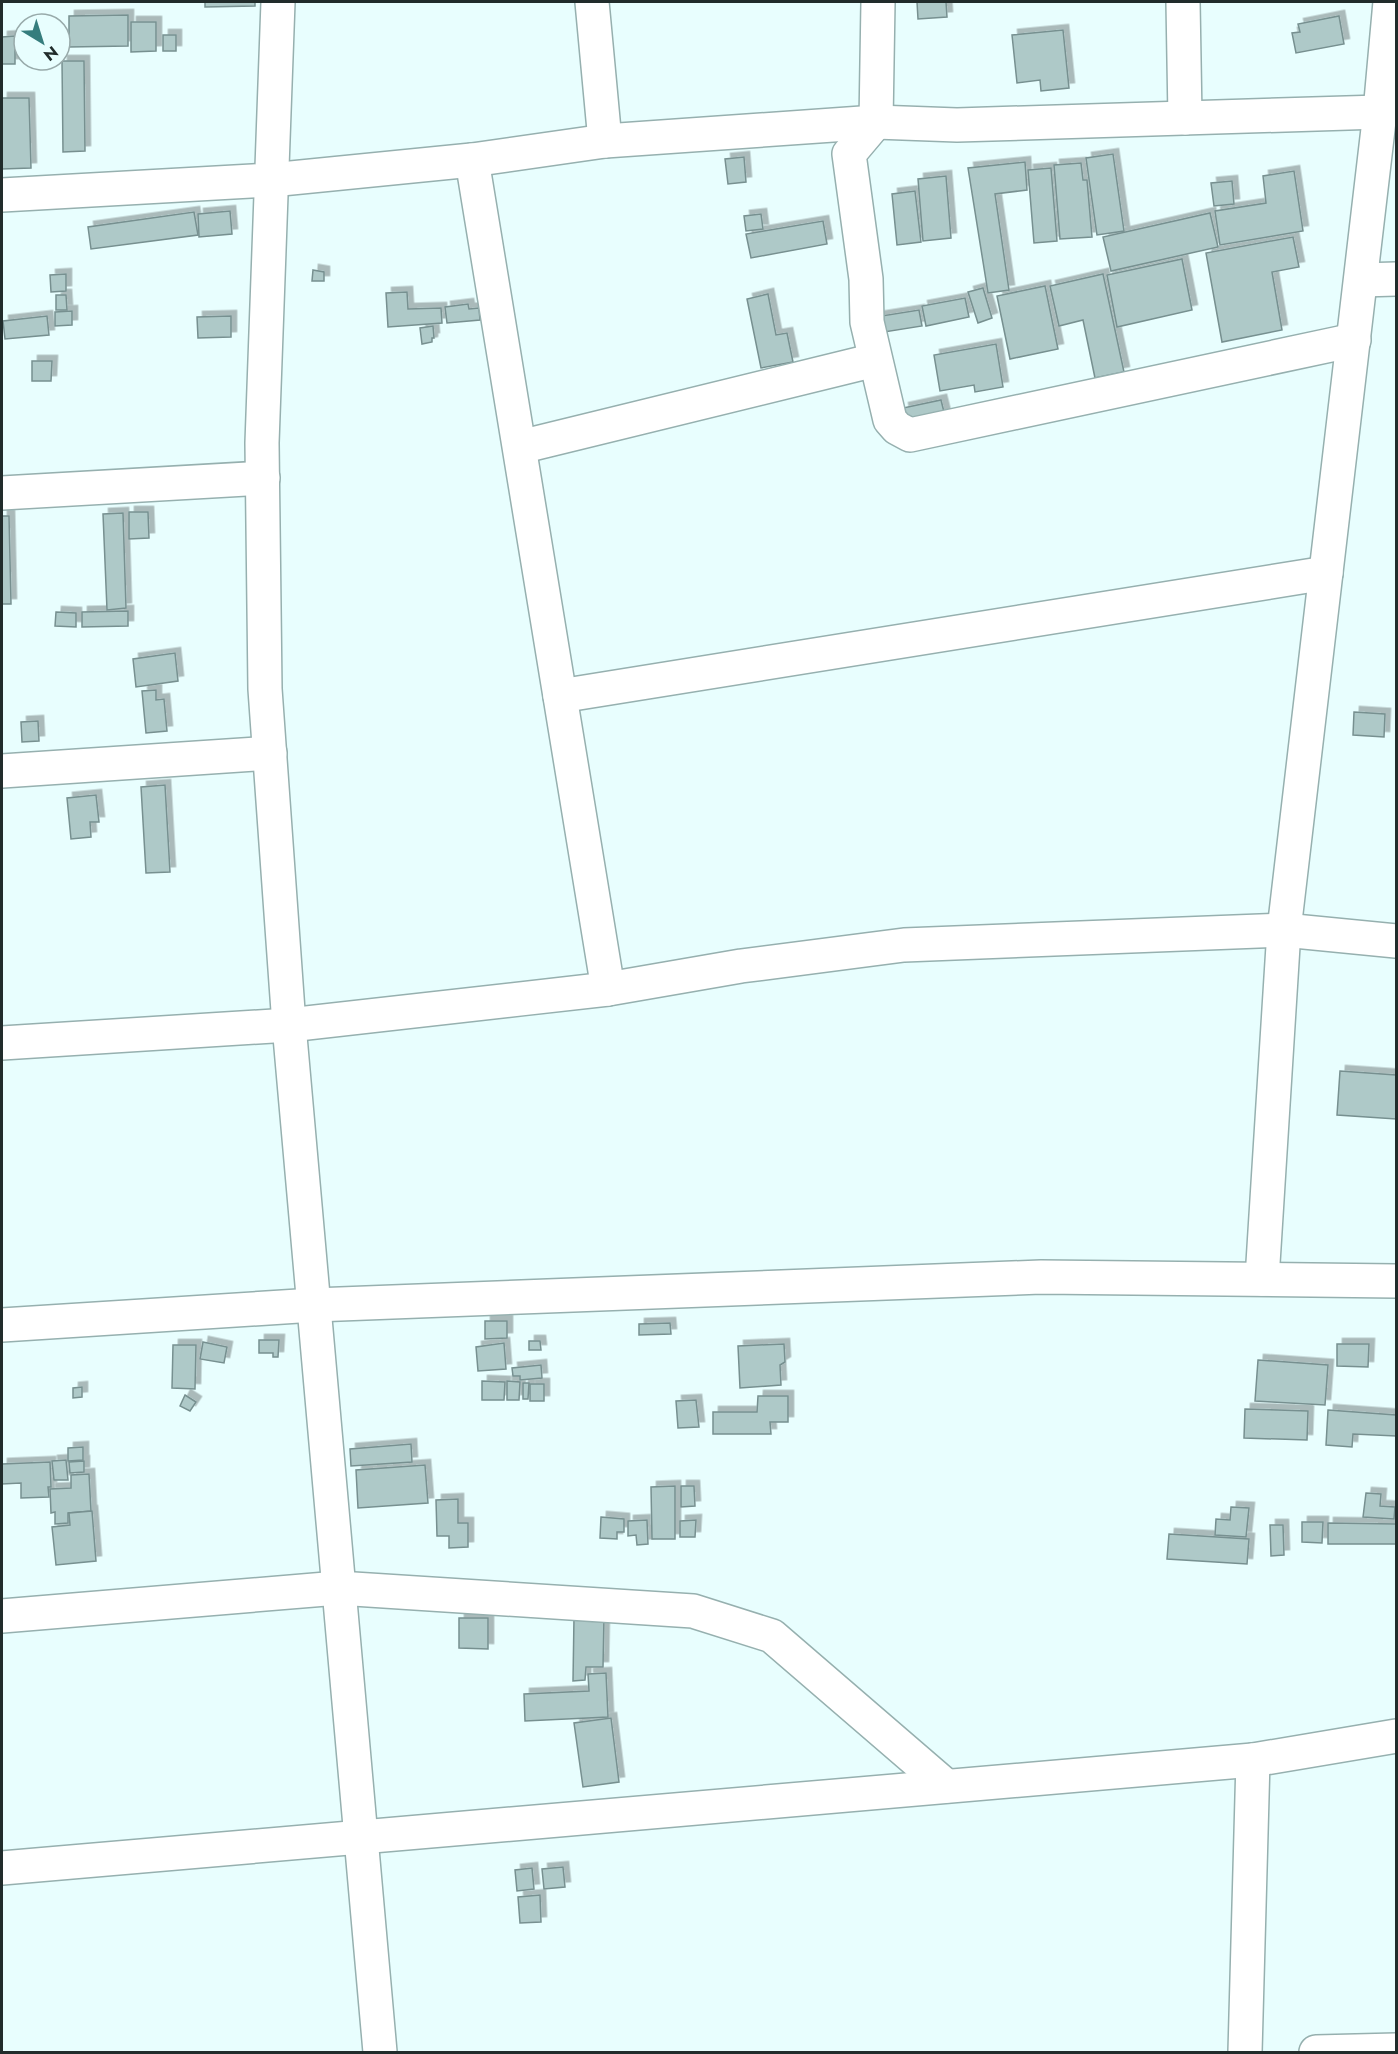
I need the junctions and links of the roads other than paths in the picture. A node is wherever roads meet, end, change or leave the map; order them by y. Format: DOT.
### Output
graph roads {
  1 [pos="278,2"];
  2 [pos="592,2"];
  3 [pos="878,2"];
  4 [pos="1183,2"];
  5 [pos="1390,2"];
  6 [pos="1380,112"];
  7 [pos="1185,118"];
  8 [pos="876,122"];
  9 [pos="605,141"];
  10 [pos="472,160"];
  11 [pos="271,180"];
  12 [pos="2,195"];
  13 [pos="1396,279"];
  14 [pos="1361,280"];
  15 [pos="1354,340"];
  16 [pos="875,360"];
  17 [pos="520,447"];
  18 [pos="262,478"];
  19 [pos="2,493"];
  20 [pos="1326,573"];
  21 [pos="560,696"];
  22 [pos="270,753"];
  23 [pos="2,771"];
  24 [pos="1284,930"];
  25 [pos="1396,941"];
  26 [pos="608,988"];
  27 [pos="289,1025"];
  28 [pos="2,1042"];
  29 [pos="1262,1279"];
  30 [pos="1396,1281"];
  31 [pos="314,1305"];
  32 [pos="2,1325"];
  33 [pos="338,1588"];
  34 [pos="2,1616"];
  35 [pos="1396,1736"];
  36 [pos="1253,1760"];
  37 [pos="946,1786"];
  38 [pos="360,1837"];
  39 [pos="2,1868"];
  40 [pos="1396,2050"];
  41 [pos="380,2052"];
  42 [pos="1245,2052"];
  43 [pos="1316,2052"];
  1 -- 11 [label="street"];
  2 -- 9 [label="street"];
  3 -- 8 [label="street"];
  4 -- 7 [label="street"];
  5 -- 6 [label="street"];
  6 -- 7 [label="street"];
  6 -- 14 [label="street"];
  7 -- 8 [label="street"];
  8 -- 9 [label="street"];
  8 -- 16 [label="street"];
  9 -- 10 [label="street"];
  10 -- 11 [label="street"];
  10 -- 17 [label="street"];
  11 -- 12 [label="street"];
  11 -- 18 [label="street"];
  13 -- 14 [label="street"];
  14 -- 15 [label="street"];
  15 -- 16 [label="street"];
  15 -- 20 [label="street"];
  16 -- 17 [label="street"];
  17 -- 21 [label="street"];
  18 -- 19 [label="street"];
  18 -- 22 [label="street"];
  20 -- 21 [label="street"];
  20 -- 24 [label="street"];
  21 -- 26 [label="street"];
  22 -- 23 [label="street"];
  22 -- 27 [label="street"];
  24 -- 25 [label="street"];
  24 -- 26 [label="street"];
  24 -- 29 [label="street"];
  26 -- 27 [label="street"];
  27 -- 28 [label="street"];
  27 -- 31 [label="street"];
  29 -- 30 [label="street"];
  29 -- 31 [label="street"];
  31 -- 32 [label="street"];
  31 -- 33 [label="street"];
  33 -- 34 [label="street"];
  33 -- 37 [label="street"];
  33 -- 38 [label="street"];
  35 -- 36 [label="street"];
  36 -- 37 [label="street"];
  36 -- 42 [label="street"];
  37 -- 38 [label="street"];
  38 -- 39 [label="street"];
  38 -- 41 [label="street"];
  40 -- 43 [label="street"];
}
